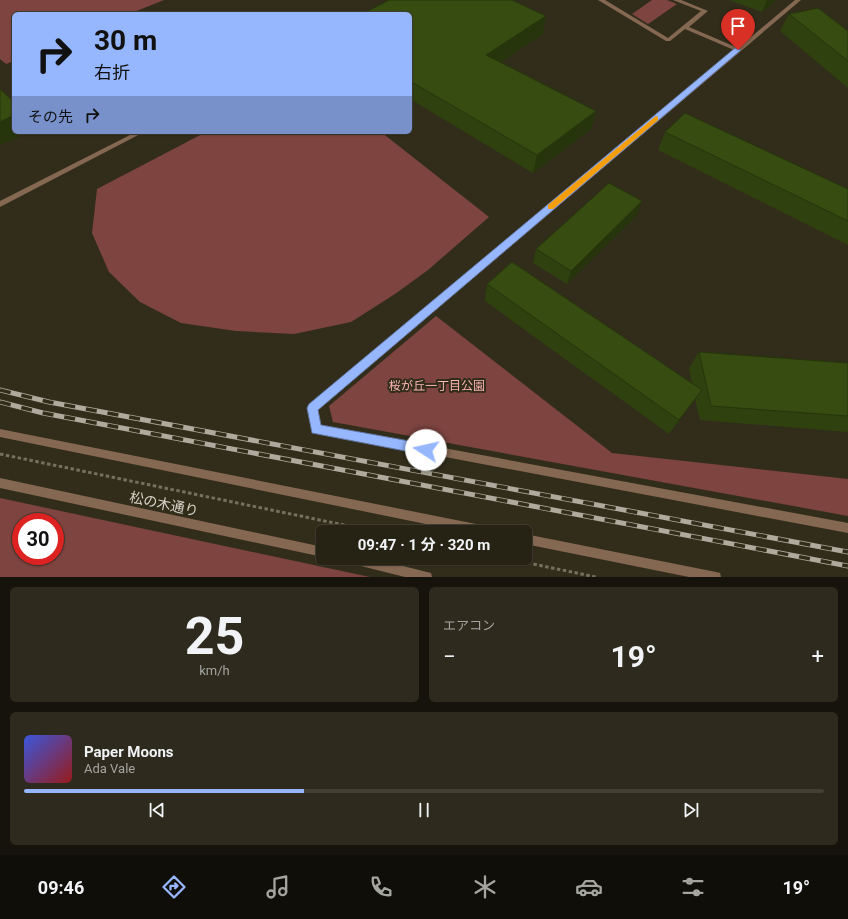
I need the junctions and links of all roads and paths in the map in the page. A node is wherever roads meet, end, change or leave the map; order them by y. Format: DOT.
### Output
graph roads {
  1 [pos="601,0"];
  2 [pos="676,0"];
  3 [pos="798,0"];
  4 [pos="685,27"];
  5 [pos="738,50"];
  6 [pos="137,134"];
  7 [pos="0,204"];
  8 [pos="0,433"];
  9 [pos="0,454"];
  10 [pos="0,483"];
  11 [pos="344,525"];
  12 [pos="457,525"];
  13 [pos="848,528"];
  14 [pos="532,540"];
  15 [pos="316,551"];
  16 [pos="532,564"];
  17 [pos="377,565"];
  18 [pos="426,577"];
  19 [pos="596,577"];
  20 [pos="716,577"];
  1 -- 4 [label="street"];
  2 -- 4 [label="street"];
  3 -- 5 [label="street"];
  4 -- 5 [label="street"];
  5 -- 13 [label="street"];
  6 -- 7 [label="street"];
  8 -- 12 [label="street"];
  9 -- 11 [label="path"];
  10 -- 15 [label="street, 松の木通り"];
  14 -- 20 [label="street"];
  16 -- 19 [label="path"];
  17 -- 18 [label="street"];
}
